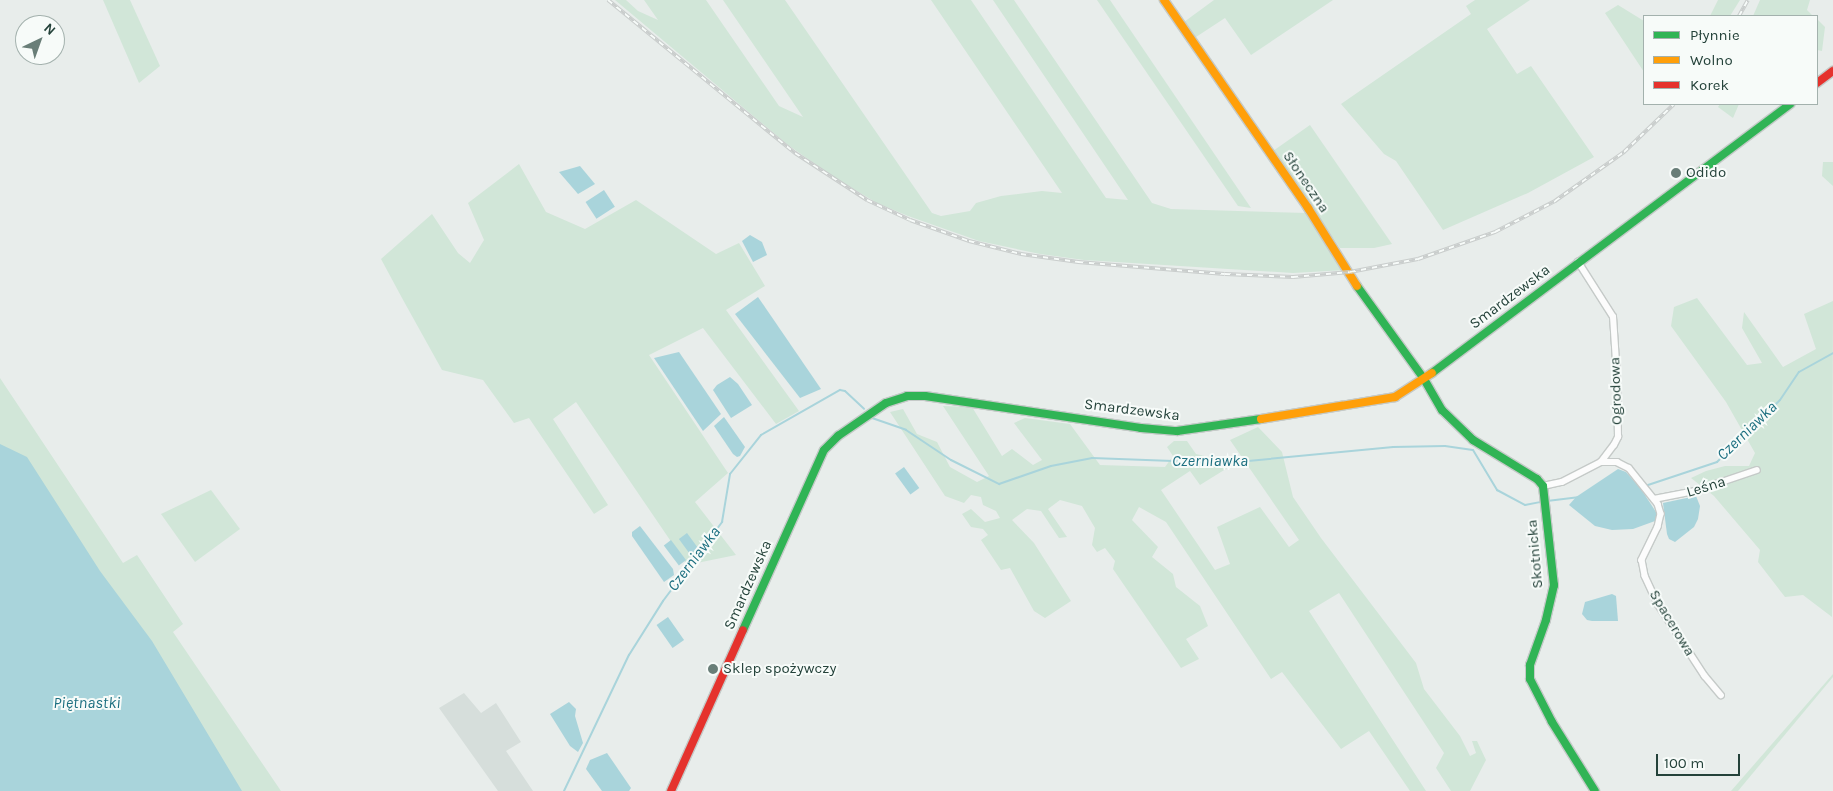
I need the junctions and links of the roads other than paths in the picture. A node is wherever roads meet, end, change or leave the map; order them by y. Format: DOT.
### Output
graph roads {
  1 [pos="1164,0"];
  2 [pos="1833,71"];
  3 [pos="1818,82"];
  4 [pos="1789,105"];
  5 [pos="1578,262"];
  6 [pos="1424,379"];
  7 [pos="1601,462"];
  8 [pos="1757,470"];
  9 [pos="1543,486"];
  10 [pos="1654,499"];
  11 [pos="1721,695"];
  12 [pos="672,791"];
  13 [pos="1595,791"];
  1 -- 6 [label="street, Słoneczna"];
  2 -- 3 [label="street"];
  4 -- 5 [label="street, Smardzewska"];
  5 -- 6 [label="street, Smardzewska"];
  5 -- 7 [label="street, Ogrodowa"];
  6 -- 9 [label="street"];
  6 -- 12 [label="street, Smardzewska"];
  7 -- 9 [label="street, Ogrodowa"];
  7 -- 10 [label="street, Spacerowa"];
  8 -- 10 [label="street, Leśna"];
  9 -- 13 [label="street, Skotnicka"];
  10 -- 11 [label="street, Spacerowa"];
}
